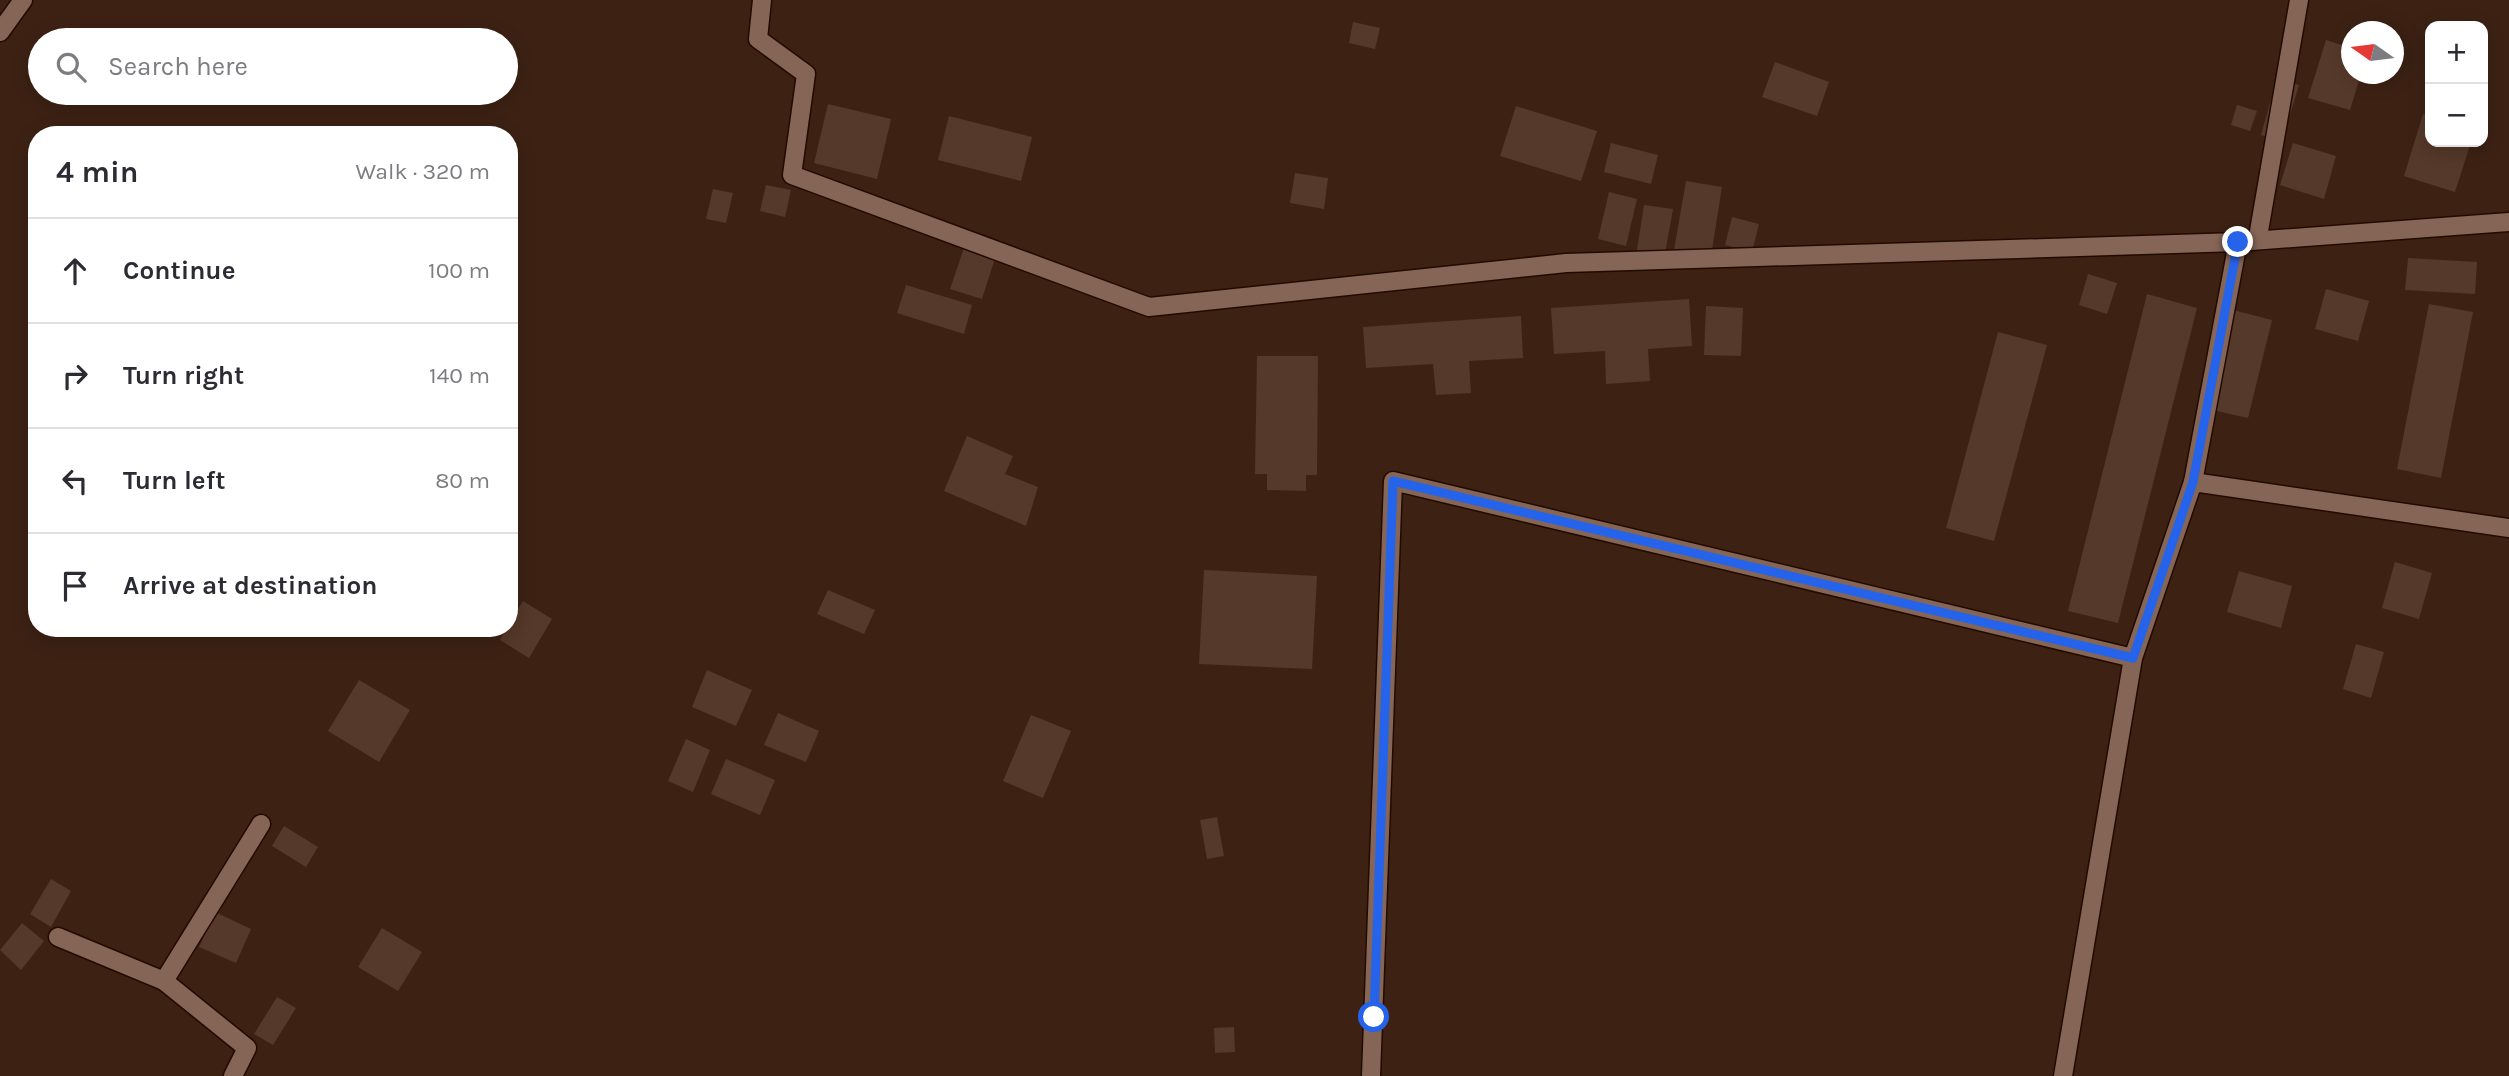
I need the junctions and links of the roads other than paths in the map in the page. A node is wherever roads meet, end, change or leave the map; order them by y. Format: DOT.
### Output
graph roads {
  1 [pos="23,0"];
  2 [pos="762,0"];
  3 [pos="2299,0"];
  4 [pos="0,32"];
  5 [pos="2509,222"];
  6 [pos="2259,231"];
  7 [pos="2238,242"];
  8 [pos="2193,482"];
  9 [pos="2509,528"];
  10 [pos="2133,658"];
  11 [pos="261,824"];
  12 [pos="58,937"];
  13 [pos="164,981"];
  14 [pos="233,1076"];
  15 [pos="1371,1076"];
  16 [pos="2063,1076"];
  1 -- 4 [label="street"];
  2 -- 7 [label="street"];
  3 -- 6 [label="street"];
  5 -- 7 [label="street"];
  7 -- 8 [label="street"];
  8 -- 9 [label="street"];
  8 -- 10 [label="street"];
  10 -- 15 [label="street"];
  10 -- 16 [label="street"];
  11 -- 13 [label="street"];
  12 -- 13 [label="street"];
  13 -- 14 [label="street"];
}
